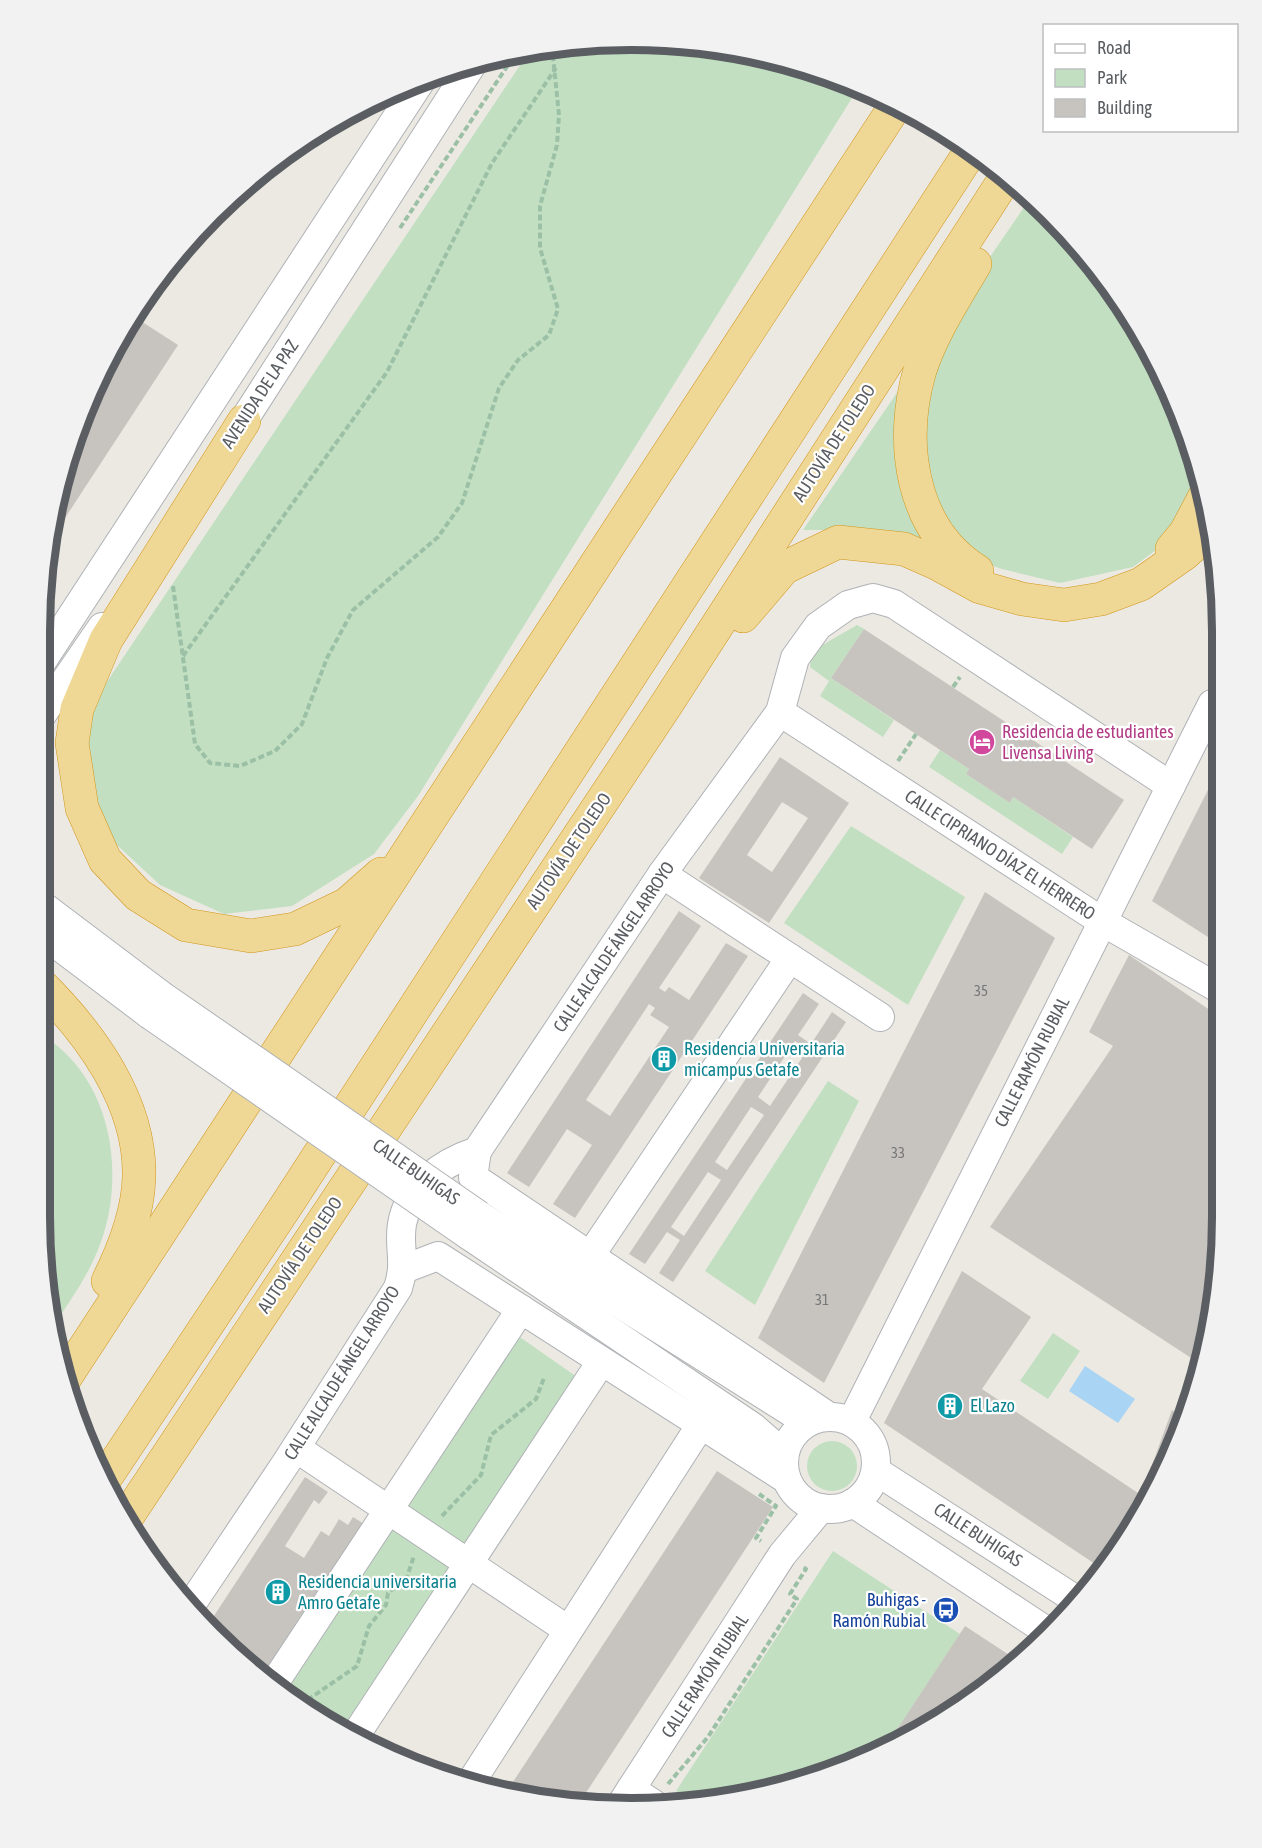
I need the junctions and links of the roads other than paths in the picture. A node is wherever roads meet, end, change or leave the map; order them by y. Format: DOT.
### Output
graph roads {
  1 [pos="467,73"];
  2 [pos="414,92"];
  3 [pos="892,111"];
  4 [pos="967,157"];
  5 [pos="1001,184"];
  6 [pos="1002,184"];
  7 [pos="244,421"];
  8 [pos="1199,508"];
  9 [pos="1204,536"];
  10 [pos="1140,584"];
  11 [pos="1022,599"];
  12 [pos="50,649"];
  13 [pos="668,702"];
  14 [pos="50,703"];
  15 [pos="1212,704"];
  16 [pos="780,712"];
  17 [pos="1171,786"];
  18 [pos="428,821"];
  19 [pos="662,874"];
  20 [pos="50,913"];
  21 [pos="1102,922"];
  22 [pos="50,938"];
  23 [pos="790,958"];
  24 [pos="1212,985"];
  25 [pos="50,994"];
  26 [pos="155,1005"];
  27 [pos="880,1017"];
  28 [pos="50,1019"];
  29 [pos="101,1058"];
  30 [pos="477,1151"];
  31 [pos="473,1225"];
  32 [pos="590,1256"];
  33 [pos="404,1269"];
  34 [pos="521,1309"];
  35 [pos="68,1362"];
  36 [pos="601,1362"];
  37 [pos="70,1371"];
  38 [pos="829,1419"];
  39 [pos="700,1426"];
  40 [pos="296,1448"];
  41 [pos="876,1471"];
  42 [pos="109,1473"];
  43 [pos="797,1485"];
  44 [pos="853,1503"];
  45 [pos="388,1510"];
  46 [pos="130,1513"];
  47 [pos="468,1564"];
  48 [pos="1071,1596"];
  49 [pos="194,1600"];
  50 [pos="1042,1628"];
  51 [pos="568,1630"];
  52 [pos="277,1678"];
  53 [pos="358,1731"];
  54 [pos="474,1777"];
  55 [pos="626,1798"];
  1 -- 7 [label="street, AVENIDA DE LA PAZ"];
  2 -- 12 [label="street, AVENIDA DE LA PAZ"];
  3 -- 18 [label="highway"];
  4 -- 42 [label="highway"];
  5 -- 13 [label="highway, AUTOVÍA DE TOLEDO"];
  6 -- 11 [label="highway"];
  7 -- 14 [label="street, AVENIDA DE LA PAZ"];
  7 -- 18 [label="highway"];
  8 -- 10 [label="highway"];
  9 -- 10 [label="highway"];
  10 -- 11 [label="highway"];
  11 -- 13 [label="highway"];
  13 -- 46 [label="highway, AUTOVÍA DE TOLEDO"];
  15 -- 17 [label="street, CALLE RAMÓN RUBIAL"];
  16 -- 17 [label="street, CALLE ALCALDE ÁNGEL ARROYO"];
  16 -- 19 [label="street, CALLE ALCALDE ÁNGEL ARROYO"];
  16 -- 21 [label="street, CALLE CIPRIANO DÍAZ EL HERRERO"];
  17 -- 21 [label="street, CALLE RAMÓN RUBIAL"];
  18 -- 37 [label="highway"];
  19 -- 23 [label="street"];
  19 -- 30 [label="street, CALLE ALCALDE ÁNGEL ARROYO"];
  20 -- 26 [label="street, CALLE BUHIGAS"];
  21 -- 24 [label="street, CALLE CIPRIANO DÍAZ EL HERRERO"];
  21 -- 38 [label="street, CALLE RAMÓN RUBIAL"];
  22 -- 26 [label="street, CALLE BUHIGAS"];
  23 -- 27 [label="street"];
  23 -- 32 [label="street"];
  25 -- 29 [label="highway"];
  26 -- 31 [label="street, CALLE BUHIGAS, bridge"];
  28 -- 29 [label="highway"];
  29 -- 35 [label="highway"];
  30 -- 32 [label="street"];
  30 -- 33 [label="street, CALLE ALCALDE ÁNGEL ARROYO"];
  31 -- 38 [label="street, CALLE BUHIGAS"];
  31 -- 43 [label="street, CALLE BUHIGAS"];
  32 -- 38 [label="street"];
  33 -- 34 [label="street"];
  33 -- 40 [label="street, CALLE ALCALDE ÁNGEL ARROYO"];
  34 -- 36 [label="street"];
  34 -- 45 [label="street"];
  36 -- 39 [label="street"];
  36 -- 47 [label="street"];
  38 -- 41 [label="street"];
  38 -- 43 [label="street"];
  39 -- 43 [label="street"];
  39 -- 51 [label="street"];
  40 -- 45 [label="street"];
  40 -- 49 [label="street, CALLE ALCALDE ÁNGEL ARROYO"];
  41 -- 44 [label="street"];
  41 -- 48 [label="street, CALLE BUHIGAS"];
  43 -- 44 [label="street"];
  43 -- 55 [label="street, CALLE RAMÓN RUBIAL"];
  44 -- 50 [label="street"];
  45 -- 47 [label="street"];
  45 -- 52 [label="street"];
  47 -- 51 [label="street"];
  47 -- 53 [label="street"];
  51 -- 54 [label="street"];
}
